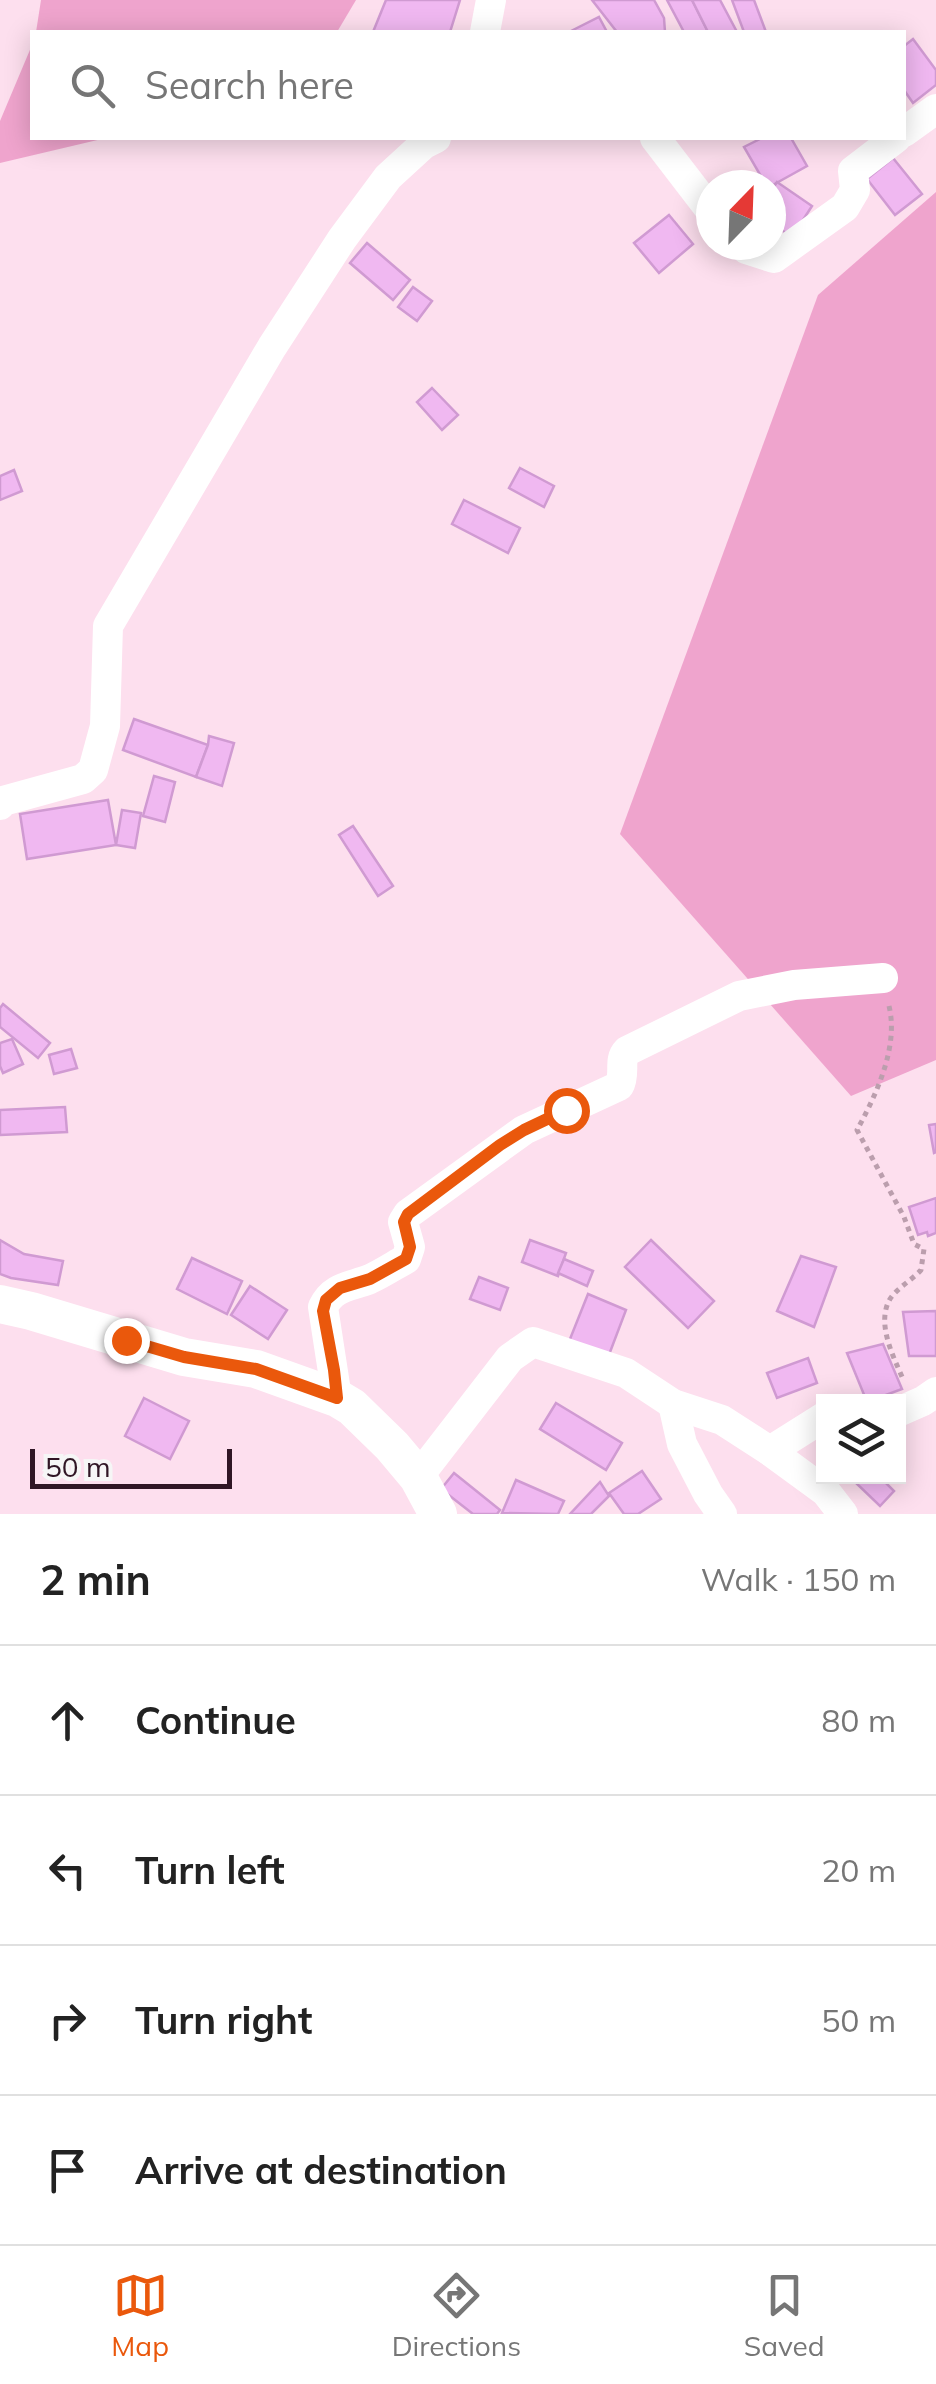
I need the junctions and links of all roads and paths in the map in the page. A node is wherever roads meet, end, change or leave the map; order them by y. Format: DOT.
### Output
graph roads {
  1 [pos="491,0"];
  2 [pos="485,30"];
  3 [pos="936,109"];
  4 [pos="906,131"];
  5 [pos="432,140"];
  6 [pos="657,140"];
  7 [pos="893,140"];
  8 [pos="696,191"];
  9 [pos="786,249"];
  10 [pos="0,805"];
  11 [pos="882,978"];
  12 [pos="0,1304"];
  13 [pos="337,1398"];
  14 [pos="673,1404"];
  15 [pos="915,1404"];
  16 [pos="816,1422"];
  17 [pos="770,1451"];
  18 [pos="418,1477"];
  19 [pos="438,1514"];
  20 [pos="722,1514"];
  21 [pos="843,1514"];
  1 -- 2 [label="street"];
  3 -- 4 [label="street"];
  5 -- 10 [label="street"];
  6 -- 8 [label="street"];
  7 -- 9 [label="street"];
  11 -- 13 [label="street"];
  11 -- 15 [label="path"];
  12 -- 13 [label="street"];
  13 -- 18 [label="street"];
  14 -- 17 [label="street"];
  14 -- 18 [label="street"];
  14 -- 20 [label="street"];
  16 -- 17 [label="street"];
  17 -- 21 [label="street"];
  18 -- 19 [label="street"];
}
